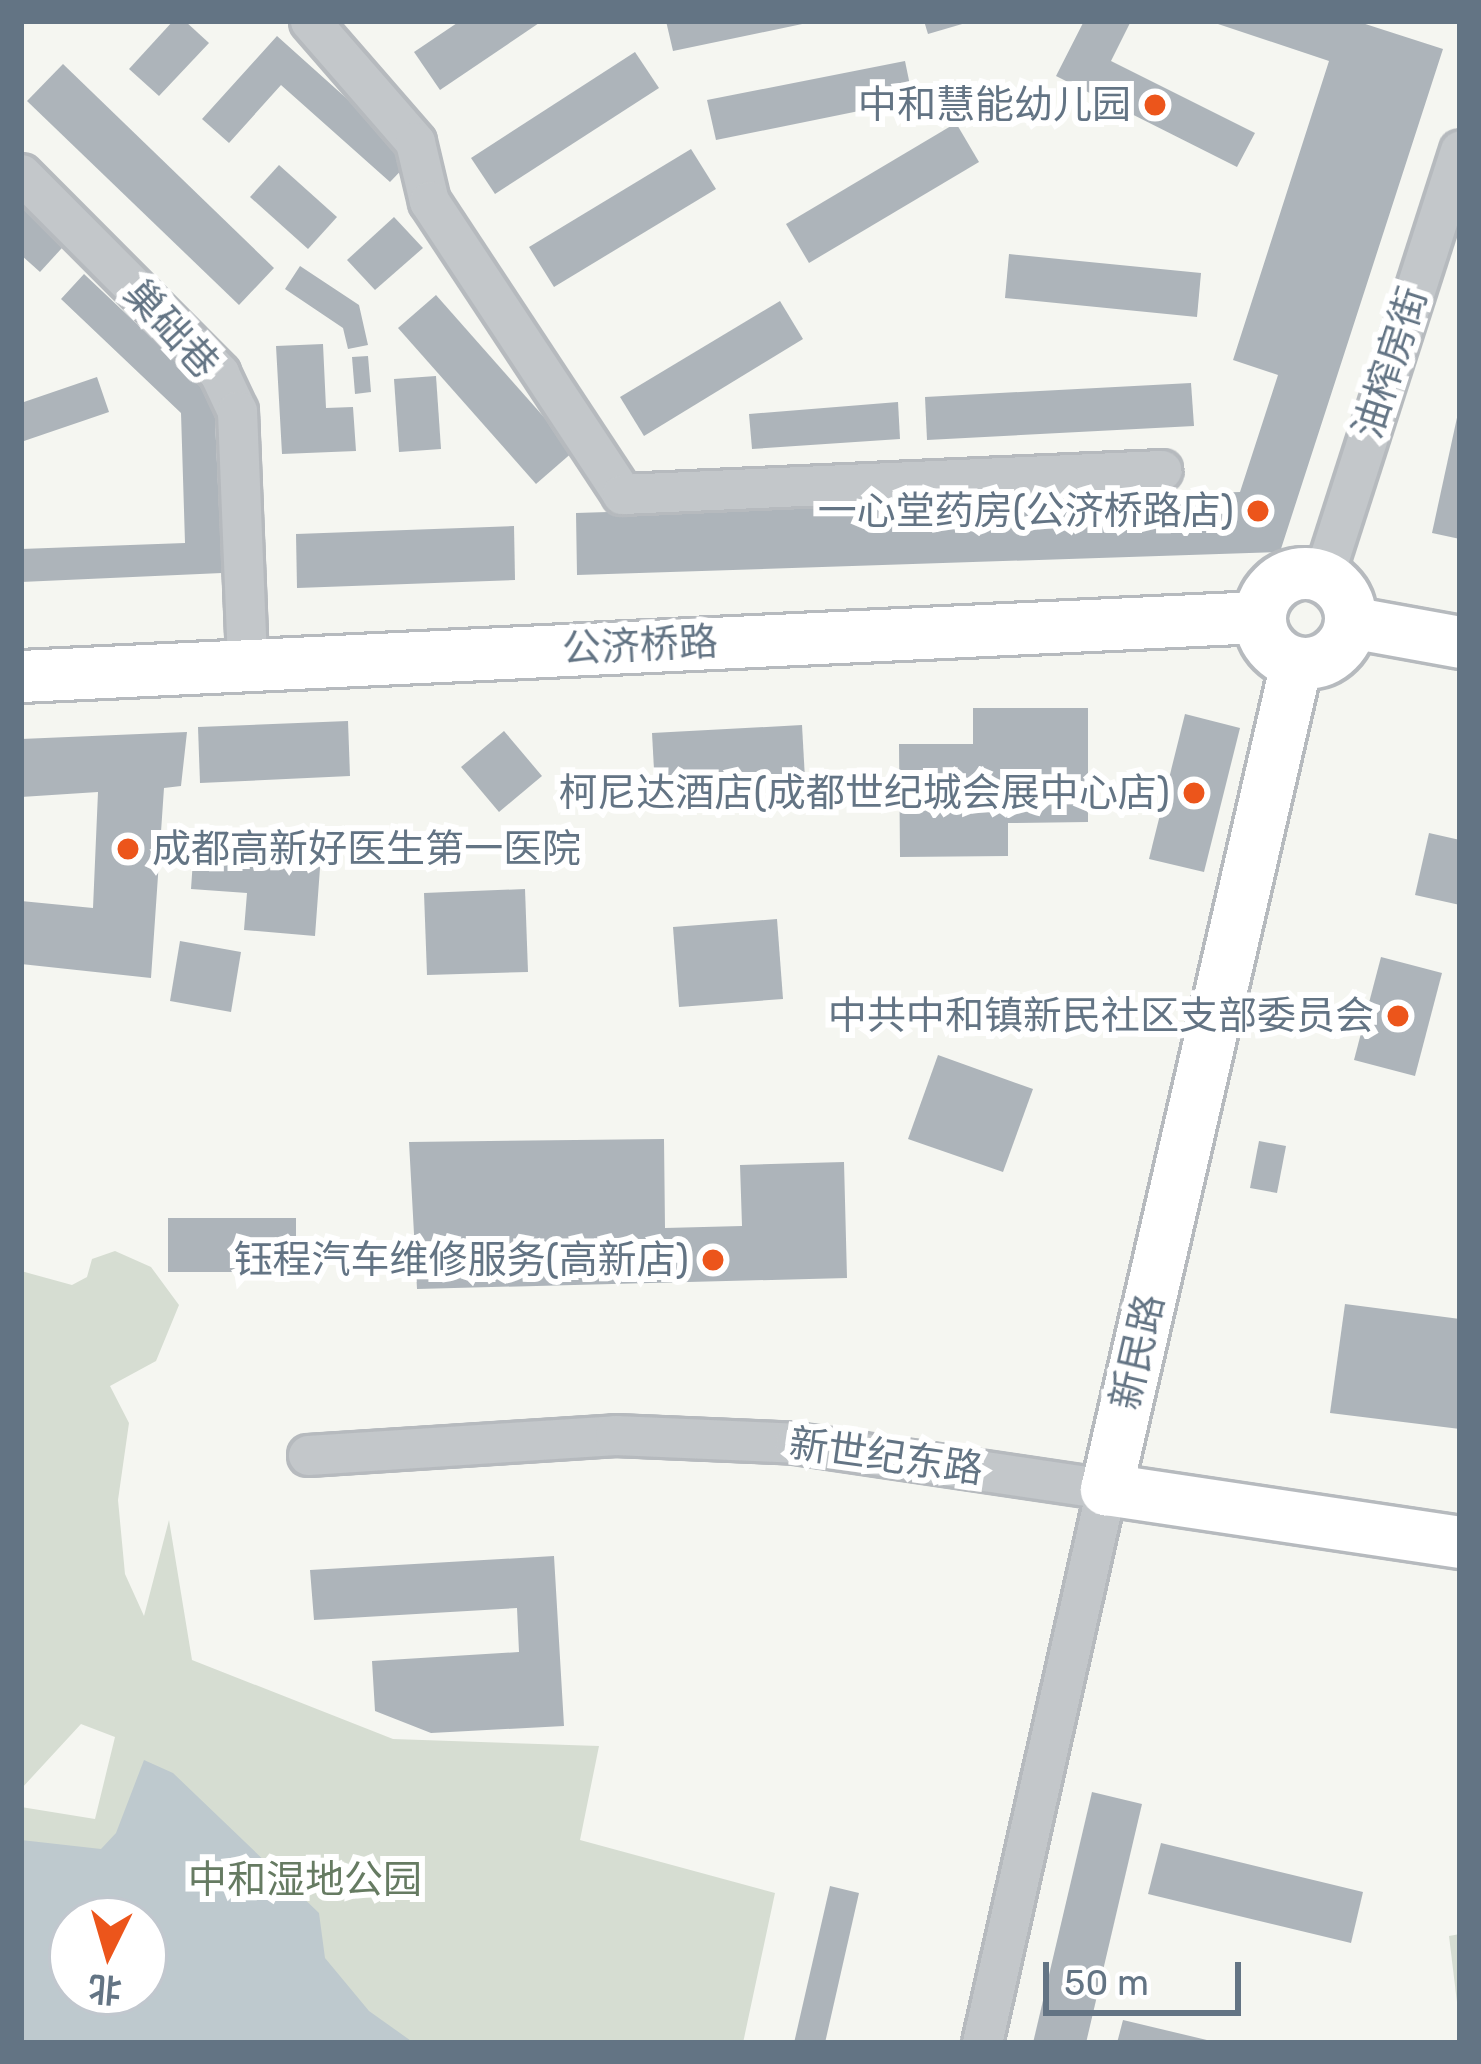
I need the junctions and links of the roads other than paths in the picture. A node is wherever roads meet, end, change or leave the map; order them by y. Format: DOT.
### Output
graph roads {
  1 [pos="310,21"];
  2 [pos="1460,150"];
  3 [pos="21,174"];
  4 [pos="1161,470"];
  5 [pos="1323,577"];
  6 [pos="1259,617"];
  7 [pos="1351,622"];
  8 [pos="1460,642"];
  9 [pos="1296,662"];
  10 [pos="247,664"];
  11 [pos="21,676"];
  12 [pos="308,1455"];
  13 [pos="1106,1489"];
  14 [pos="1460,1542"];
  15 [pos="982,2043"];
  1 -- 4 [label="street"];
  2 -- 5 [label="street, 油榨房街"];
  3 -- 10 [label="street, 巢础巷"];
  5 -- 6 [label="main road"];
  5 -- 7 [label="main road"];
  6 -- 9 [label="main road"];
  6 -- 10 [label="main road, 公济桥路"];
  7 -- 8 [label="main road"];
  7 -- 9 [label="main road"];
  9 -- 13 [label="main road, 新民路"];
  10 -- 11 [label="main road, 公济桥路"];
  12 -- 13 [label="street, 新世纪东路"];
  13 -- 14 [label="main road, 新世纪东路"];
  13 -- 15 [label="street, 新民路"];
}
